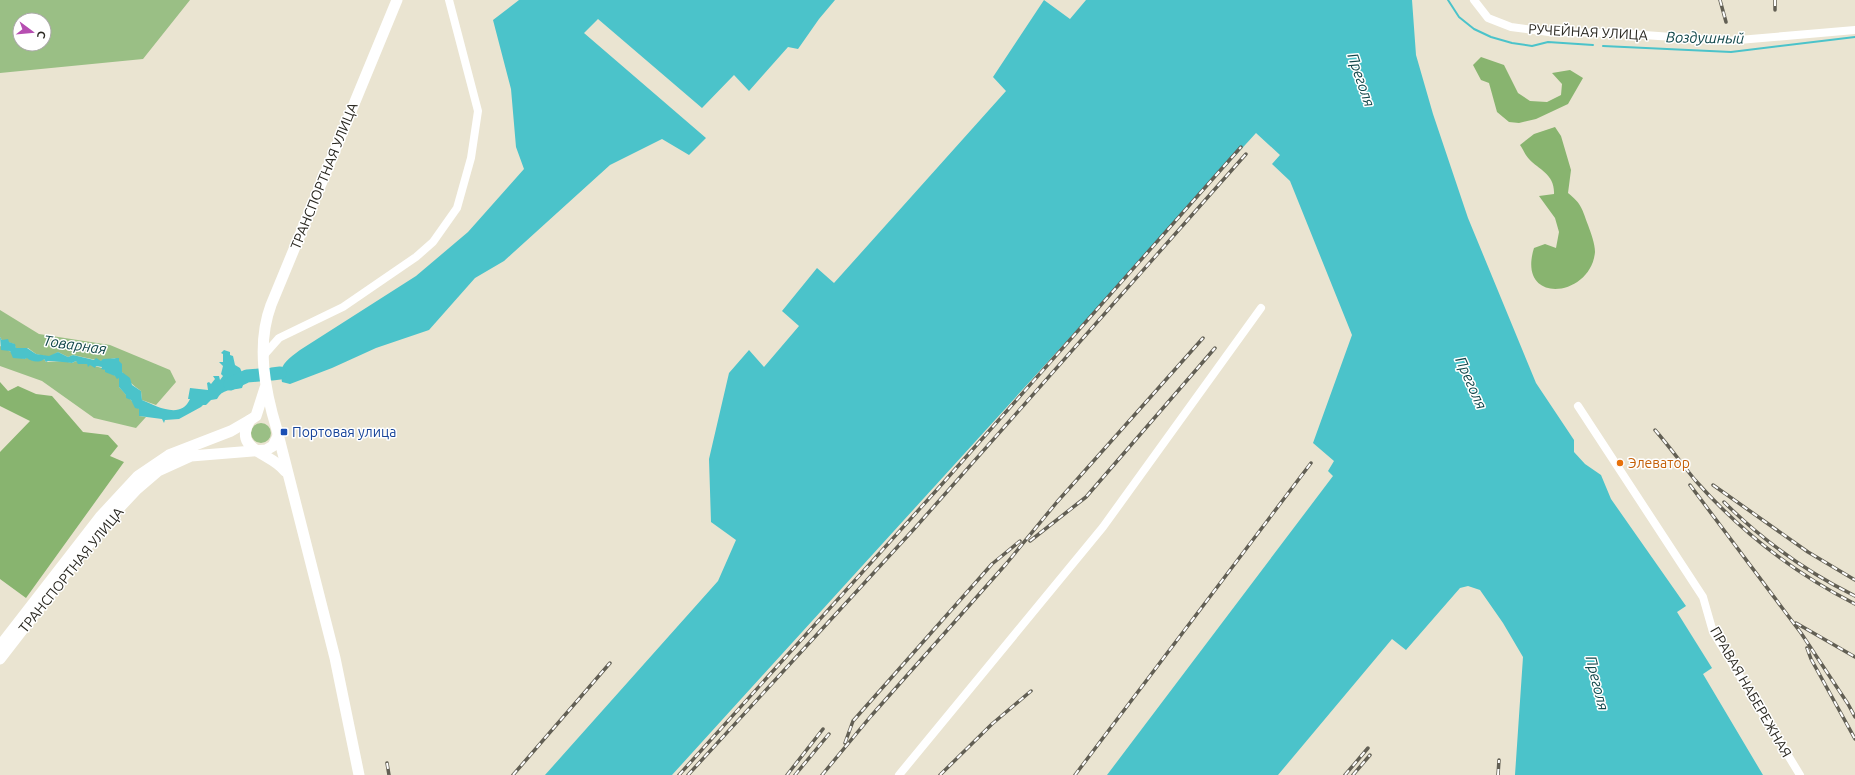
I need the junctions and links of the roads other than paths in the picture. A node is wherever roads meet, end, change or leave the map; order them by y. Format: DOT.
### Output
graph roads {
  1 [pos="397,0"];
  2 [pos="449,0"];
  3 [pos="1474,0"];
  4 [pos="1855,30"];
  5 [pos="1261,308"];
  6 [pos="264,355"];
  7 [pos="266,383"];
  8 [pos="1578,406"];
  9 [pos="253,418"];
  10 [pos="273,420"];
  11 [pos="278,436"];
  12 [pos="256,450"];
  13 [pos="287,473"];
  14 [pos="0,646"];
  15 [pos="0,659"];
  16 [pos="359,775"];
  17 [pos="899,775"];
  18 [pos="1800,775"];
  1 -- 6 [label="main road, ТРАНСПОРТНАЯ УЛИЦА"];
  2 -- 6 [label="street"];
  3 -- 4 [label="street, РУЧЕЙНАЯ УЛИЦА"];
  5 -- 17 [label="street"];
  6 -- 7 [label="main road, ТРАНСПОРТНАЯ УЛИЦА"];
  7 -- 9 [label="main road, ТРАНСПОРТНАЯ УЛИЦА"];
  7 -- 10 [label="main road, ТРАНСПОРТНАЯ УЛИЦА"];
  8 -- 18 [label="street, ПРАВАЯ НАБЕРЕЖНАЯ"];
  9 -- 10 [label="main road"];
  9 -- 12 [label="main road, ТРАНСПОРТНАЯ УЛИЦА"];
  9 -- 14 [label="main road, ТРАНСПОРТНАЯ УЛИЦА"];
  10 -- 11 [label="main road, ТРАНСПОРТНАЯ УЛИЦА"];
  11 -- 12 [label="main road, ТРАНСПОРТНАЯ УЛИЦА"];
  11 -- 13 [label="main road"];
  12 -- 13 [label="main road"];
  12 -- 15 [label="main road, ТРАНСПОРТНАЯ УЛИЦА"];
  13 -- 16 [label="main road"];
}
